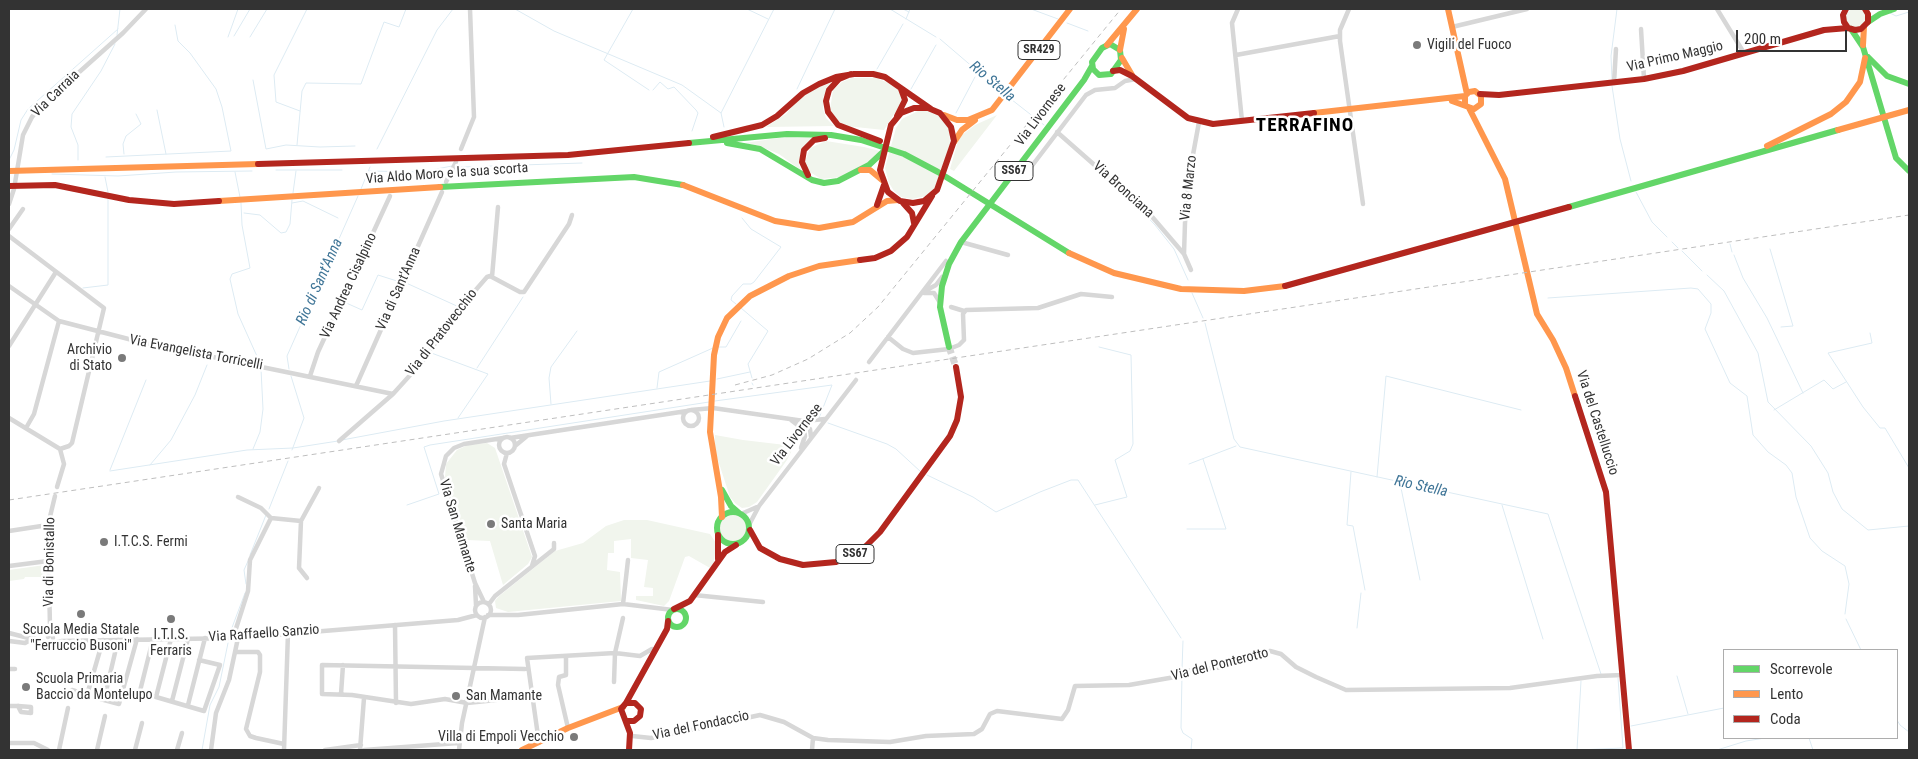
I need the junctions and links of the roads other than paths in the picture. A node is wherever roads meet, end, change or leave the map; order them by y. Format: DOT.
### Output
graph roads {
  1 [pos="146,9"];
  2 [pos="470,9"];
  3 [pos="1070,9"];
  4 [pos="1137,9"];
  5 [pos="1238,9"];
  6 [pos="1349,9"];
  7 [pos="1448,9"];
  8 [pos="1527,9"];
  9 [pos="1717,9"];
  10 [pos="1866,9"];
  11 [pos="1892,10"];
  12 [pos="1844,11"];
  13 [pos="1126,23"];
  14 [pos="1866,24"];
  15 [pos="1452,27"];
  16 [pos="1850,29"];
  17 [pos="1641,30"];
  18 [pos="1824,30"];
  19 [pos="1340,36"];
  20 [pos="1107,45"];
  21 [pos="1616,49"];
  22 [pos="1864,50"];
  23 [pos="1744,53"];
  24 [pos="1121,54"];
  25 [pos="1236,55"];
  26 [pos="1092,66"];
  27 [pos="1113,71"];
  28 [pos="851,74"];
  29 [pos="1099,76"];
  30 [pos="1132,76"];
  31 [pos="1465,78"];
  32 [pos="1644,79"];
  33 [pos="1084,80"];
  34 [pos="1125,81"];
  35 [pos="1614,83"];
  36 [pos="896,84"];
  37 [pos="1909,84"];
  38 [pos="1477,92"];
  39 [pos="1498,95"];
  40 [pos="1466,100"];
  41 [pos="1481,103"];
  42 [pos="1909,105"];
  43 [pos="934,110"];
  44 [pos="1350,110"];
  45 [pos="1909,110"];
  46 [pos="897,116"];
  47 [pos="1909,116"];
  48 [pos="978,118"];
  49 [pos="1476,120"];
  50 [pos="1242,121"];
  51 [pos="1198,122"];
  52 [pos="1056,132"];
  53 [pos="713,137"];
  54 [pos="1816,137"];
  55 [pos="861,140"];
  56 [pos="695,143"];
  57 [pos="879,144"];
  58 [pos="953,145"];
  59 [pos="1767,146"];
  60 [pos="461,149"];
  61 [pos="473,155"];
  62 [pos="443,156"];
  63 [pos="455,164"];
  64 [pos="9,166"];
  65 [pos="9,171"];
  66 [pos="857,171"];
  67 [pos="1028,171"];
  68 [pos="1909,171"];
  69 [pos="811,179"];
  70 [pos="446,182"];
  71 [pos="883,183"];
  72 [pos="11,188"];
  73 [pos="442,192"];
  74 [pos="390,196"];
  75 [pos="932,196"];
  76 [pos="899,201"];
  77 [pos="9,204"];
  78 [pos="1362,204"];
  79 [pos="498,207"];
  80 [pos="876,208"];
  81 [pos="23,209"];
  82 [pos="572,215"];
  83 [pos="913,227"];
  84 [pos="9,229"];
  85 [pos="9,236"];
  86 [pos="961,242"];
  87 [pos="1184,254"];
  88 [pos="1008,255"];
  89 [pos="1091,261"];
  90 [pos="947,265"];
  91 [pos="1192,270"];
  92 [pos="56,272"];
  93 [pos="492,277"];
  94 [pos="9,286"];
  95 [pos="921,295"];
  96 [pos="1112,297"];
  97 [pos="35,306"];
  98 [pos="951,307"];
  99 [pos="940,308"];
  100 [pos="964,311"];
  101 [pos="58,321"];
  102 [pos="100,332"];
  103 [pos="888,337"];
  104 [pos="9,346"];
  105 [pos="949,347"];
  106 [pos="869,362"];
  107 [pos="956,367"];
  108 [pos="310,376"];
  109 [pos="856,380"];
  110 [pos="356,386"];
  111 [pos="393,394"];
  112 [pos="707,408"];
  113 [pos="689,411"];
  114 [pos="669,414"];
  115 [pos="9,418"];
  116 [pos="790,419"];
  117 [pos="826,419"];
  118 [pos="699,421"];
  119 [pos="804,421"];
  120 [pos="685,424"];
  121 [pos="26,428"];
  122 [pos="528,436"];
  123 [pos="503,438"];
  124 [pos="510,438"];
  125 [pos="810,438"];
  126 [pos="488,440"];
  127 [pos="339,441"];
  128 [pos="515,446"];
  129 [pos="499,448"];
  130 [pos="60,449"];
  131 [pos="507,453"];
  132 [pos="797,455"];
  133 [pos="718,480"];
  134 [pos="57,487"];
  135 [pos="319,488"];
  136 [pos="55,496"];
  137 [pos="238,497"];
  138 [pos="759,506"];
  139 [pos="740,514"];
  140 [pos="722,517"];
  141 [pos="271,518"];
  142 [pos="301,521"];
  143 [pos="48,525"];
  144 [pos="749,527"];
  145 [pos="9,531"];
  146 [pos="718,535"];
  147 [pos="554,542"];
  148 [pos="740,543"];
  149 [pos="760,548"];
  150 [pos="628,560"];
  151 [pos="48,561"];
  152 [pos="718,562"];
  153 [pos="9,566"];
  154 [pos="532,566"];
  155 [pos="308,578"];
  156 [pos="474,583"];
  157 [pos="692,598"];
  158 [pos="763,602"];
  159 [pos="623,604"];
  160 [pos="488,605"];
  161 [pos="476,607"];
  162 [pos="656,607"];
  163 [pos="674,610"];
  164 [pos="504,615"];
  165 [pos="478,616"];
  166 [pos="487,616"];
  167 [pos="686,616"];
  168 [pos="623,618"];
  169 [pos="465,619"];
  170 [pos="668,620"];
  171 [pos="395,625"];
  172 [pos="483,626"];
  173 [pos="678,628"];
  174 [pos="9,633"];
  175 [pos="288,634"];
  176 [pos="664,635"];
  177 [pos="35,638"];
  178 [pos="188,638"];
  179 [pos="205,638"];
  180 [pos="235,638"];
  181 [pos="137,639"];
  182 [pos="153,639"];
  183 [pos="171,639"];
  184 [pos="50,640"];
  185 [pos="103,640"];
  186 [pos="118,640"];
  187 [pos="9,641"];
  188 [pos="658,643"];
  189 [pos="236,652"];
  190 [pos="614,654"];
  191 [pos="566,656"];
  192 [pos="636,656"];
  193 [pos="199,660"];
  194 [pos="343,666"];
  195 [pos="396,666"];
  196 [pos="475,668"];
  197 [pos="644,668"];
  198 [pos="9,669"];
  199 [pos="15,669"];
  200 [pos="525,669"];
  201 [pos="1623,675"];
  202 [pos="614,682"];
  203 [pos="638,684"];
  204 [pos="72,690"];
  205 [pos="341,694"];
  206 [pos="87,695"];
  207 [pos="156,697"];
  208 [pos="364,698"];
  209 [pos="104,700"];
  210 [pos="496,700"];
  211 [pos="172,701"];
  212 [pos="396,703"];
  213 [pos="467,703"];
  214 [pos="188,705"];
  215 [pos="625,705"];
  216 [pos="9,706"];
  217 [pos="18,706"];
  218 [pos="640,706"];
  219 [pos="68,708"];
  220 [pos="105,716"];
  221 [pos="626,720"];
  222 [pos="636,720"];
  223 [pos="142,723"];
  224 [pos="568,728"];
  225 [pos="182,733"];
  226 [pos="631,738"];
  227 [pos="813,738"];
  228 [pos="9,743"];
  229 [pos="458,743"];
  230 [pos="539,743"];
  231 [pos="40,744"];
  232 [pos="284,744"];
  233 [pos="361,748"];
  234 [pos="42,750"];
  235 [pos="47,750"];
  236 [pos="59,750"];
  237 [pos="97,750"];
  238 [pos="135,750"];
  239 [pos="177,750"];
  240 [pos="211,750"];
  241 [pos="284,750"];
  242 [pos="325,750"];
  243 [pos="459,750"];
  244 [pos="522,750"];
  245 [pos="629,750"];
  246 [pos="812,750"];
  247 [pos="1629,750"];
  1 -- 72 [label="street, Via Carraia"];
  2 -- 60 [label="street"];
  3 -- 48 [label="main road, SR429"];
  4 -- 13 [label="main road, Via Livornese / SS67"];
  5 -- 25 [label="street"];
  6 -- 19 [label="street"];
  7 -- 15 [label="main road"];
  8 -- 15 [label="street"];
  9 -- 23 [label="street"];
  10 -- 11 [label="main road"];
  10 -- 14 [label="main road"];
  11 -- 14 [label="main road"];
  12 -- 16 [label="main road"];
  12 -- 18 [label="main road, Via Primo Maggio"];
  13 -- 20 [label="main road, Via Livornese / SS67"];
  13 -- 24 [label="main road, Via Livornese / SS67"];
  14 -- 16 [label="main road, Via Primo Maggio"];
  14 -- 22 [label="main road"];
  15 -- 31 [label="main road"];
  16 -- 18 [label="main road, Via Primo Maggio"];
  16 -- 22 [label="main road"];
  17 -- 32 [label="street"];
  18 -- 23 [label="main road, Via Primo Maggio"];
  19 -- 25 [label="street"];
  19 -- 44 [label="street"];
  20 -- 24 [label="main road"];
  20 -- 26 [label="main road, Via Livornese / SS67"];
  21 -- 35 [label="street"];
  22 -- 37 [label="main road"];
  22 -- 59 [label="main road"];
  22 -- 68 [label="main road"];
  23 -- 32 [label="main road, Via Primo Maggio"];
  24 -- 27 [label="main road, Via Livornese / SS67"];
  24 -- 30 [label="main road, Via Primo Maggio"];
  25 -- 50 [label="street"];
  26 -- 29 [label="main road"];
  26 -- 33 [label="main road, Via Livornese / SS67"];
  27 -- 29 [label="main road, Via Livornese"];
  27 -- 30 [label="main road, Via Primo Maggio"];
  28 -- 36 [label="main road"];
  28 -- 53 [label="main road"];
  28 -- 57 [label="main road"];
  29 -- 33 [label="main road, Via Livornese"];
  30 -- 34 [label="street"];
  30 -- 34 [label="street"];
  30 -- 51 [label="main road, Via Primo Maggio"];
  31 -- 38 [label="main road"];
  31 -- 40 [label="main road"];
  32 -- 35 [label="main road, Via Primo Maggio"];
  33 -- 86 [label="main road, Via Livornese / SS67"];
  34 -- 52 [label="street"];
  35 -- 39 [label="main road, Via Primo Maggio"];
  36 -- 43 [label="main road"];
  36 -- 46 [label="main road"];
  38 -- 39 [label="main road, Via Primo Maggio"];
  38 -- 40 [label="main road, Via Primo Maggio"];
  38 -- 41 [label="main road"];
  39 -- 41 [label="main road, Via Primo Maggio"];
  40 -- 41 [label="main road, Via Primo Maggio"];
  40 -- 44 [label="main road, Via Primo Maggio"];
  40 -- 49 [label="main road, Via del Castelluccio"];
  41 -- 49 [label="main road"];
  42 -- 59 [label="main road"];
  43 -- 46 [label="main road"];
  43 -- 48 [label="main road"];
  43 -- 58 [label="main road"];
  44 -- 50 [label="main road, Via Primo Maggio"];
  44 -- 78 [label="street"];
  45 -- 54 [label="main road"];
  46 -- 57 [label="main road"];
  47 -- 54 [label="main road"];
  48 -- 58 [label="main road, SR429"];
  49 -- 201 [label="main road, Via del Castelluccio"];
  50 -- 51 [label="main road, Via Primo Maggio"];
  51 -- 87 [label="street, Via 8 Marzo"];
  52 -- 67 [label="street"];
  52 -- 87 [label="street, Via Bronciana"];
  53 -- 57 [label="main road"];
  53 -- 61 [label="main road"];
  54 -- 89 [label="main road"];
  55 -- 56 [label="main road"];
  55 -- 57 [label="main road"];
  55 -- 69 [label="main road"];
  56 -- 61 [label="main road"];
  56 -- 69 [label="main road"];
  57 -- 66 [label="main road"];
  57 -- 71 [label="main road"];
  57 -- 89 [label="main road"];
  57 -- 89 [label="main road"];
  58 -- 75 [label="main road"];
  59 -- 89 [label="main road"];
  61 -- 62 [label="main road"];
  62 -- 64 [label="main road"];
  62 -- 65 [label="main road"];
  63 -- 70 [label="street"];
  66 -- 69 [label="main road"];
  66 -- 71 [label="main road"];
  71 -- 76 [label="main road"];
  71 -- 80 [label="main road"];
  72 -- 77 [label="street, Via Carraia"];
  72 -- 80 [label="main road, Via Aldo Moro e la sua scorta"];
  73 -- 110 [label="street, Via di Sant'Anna"];
  74 -- 108 [label="street, Via Andrea Cisalpino"];
  75 -- 76 [label="main road"];
  75 -- 83 [label="main road"];
  76 -- 80 [label="main road, Via Aldo Moro e la sua scorta"];
  76 -- 83 [label="main road"];
  79 -- 93 [label="street"];
  81 -- 84 [label="street"];
  82 -- 93 [label="street"];
  83 -- 133 [label="main road"];
  85 -- 92 [label="street"];
  86 -- 88 [label="street"];
  86 -- 90 [label="main road, Via Livornese / SS67"];
  87 -- 91 [label="street, Via Bronciana"];
  90 -- 95 [label="street, Via Livornese / SS67"];
  90 -- 95 [label="street, Via Livornese / SS67"];
  90 -- 99 [label="main road, SS67"];
  92 -- 97 [label="street"];
  92 -- 102 [label="street"];
  93 -- 111 [label="street, Via di Pratovecchio"];
  94 -- 97 [label="street, Via Evangelista Torricelli"];
  95 -- 99 [label="street"];
  95 -- 103 [label="street, Via Livornese / SS67"];
  96 -- 100 [label="street"];
  97 -- 101 [label="street, Via Evangelista Torricelli"];
  97 -- 104 [label="street"];
  98 -- 100 [label="street"];
  99 -- 105 [label="main road, SS67"];
  100 -- 103 [label="street"];
  101 -- 102 [label="street, Via Evangelista Torricelli"];
  101 -- 121 [label="street"];
  102 -- 108 [label="street, Via Evangelista Torricelli"];
  102 -- 130 [label="street"];
  103 -- 106 [label="street, Via Livornese / SS67"];
  107 -- 149 [label="main road, SS67"];
  108 -- 110 [label="street, Via Evangelista Torricelli"];
  109 -- 117 [label="street, Via Livornese"];
  110 -- 111 [label="street, Via Evangelista Torricelli"];
  111 -- 127 [label="street, Via di Pratovecchio"];
  112 -- 113 [label="street"];
  112 -- 116 [label="street"];
  112 -- 118 [label="street"];
  113 -- 114 [label="street"];
  113 -- 118 [label="street"];
  113 -- 120 [label="street"];
  114 -- 120 [label="street"];
  114 -- 122 [label="street"];
  115 -- 121 [label="street"];
  116 -- 119 [label="street"];
  116 -- 132 [label="street"];
  117 -- 119 [label="street"];
  117 -- 125 [label="street, Via Livornese"];
  118 -- 120 [label="street"];
  119 -- 125 [label="street"];
  121 -- 130 [label="street"];
  122 -- 124 [label="street"];
  122 -- 128 [label="street"];
  123 -- 124 [label="street"];
  123 -- 126 [label="street, Via San Mamante"];
  123 -- 129 [label="street"];
  124 -- 128 [label="street"];
  125 -- 132 [label="street, Via Livornese"];
  126 -- 129 [label="street"];
  126 -- 156 [label="street, Via San Mamante"];
  128 -- 131 [label="street"];
  129 -- 131 [label="street"];
  130 -- 134 [label="street"];
  131 -- 154 [label="street"];
  132 -- 138 [label="street, Via Livornese"];
  133 -- 139 [label="main road"];
  133 -- 140 [label="main road"];
  135 -- 142 [label="street"];
  136 -- 143 [label="street, Via di Bonistallo"];
  137 -- 141 [label="street"];
  138 -- 139 [label="street, Via Livornese"];
  138 -- 144 [label="street, Via Livornese"];
  139 -- 140 [label="main road, Via Livornese"];
  139 -- 144 [label="main road"];
  140 -- 146 [label="main road"];
  141 -- 142 [label="street"];
  141 -- 180 [label="street"];
  142 -- 155 [label="street"];
  143 -- 145 [label="street"];
  143 -- 151 [label="street, Via di Bonistallo"];
  144 -- 148 [label="main road, Via Livornese"];
  144 -- 149 [label="main road"];
  146 -- 148 [label="main road, SS67"];
  146 -- 152 [label="main road"];
  147 -- 154 [label="street"];
  148 -- 149 [label="main road, SS67"];
  148 -- 152 [label="main road, Via Livornese"];
  150 -- 159 [label="street"];
  151 -- 153 [label="street"];
  151 -- 184 [label="street, Via di Bonistallo"];
  152 -- 157 [label="main road, Via Livornese"];
  154 -- 160 [label="street"];
  156 -- 160 [label="street, Via San Mamante"];
  156 -- 161 [label="street, Via San Mamante"];
  157 -- 158 [label="street"];
  157 -- 163 [label="main road, Via Livornese"];
  157 -- 167 [label="main road, Via Livornese"];
  159 -- 162 [label="street"];
  159 -- 164 [label="street"];
  160 -- 161 [label="street"];
  160 -- 164 [label="street"];
  160 -- 166 [label="street"];
  161 -- 165 [label="street, Via San Mamante"];
  161 -- 169 [label="street"];
  162 -- 163 [label="street"];
  162 -- 170 [label="street"];
  163 -- 167 [label="main road"];
  163 -- 170 [label="main road, Via Livornese"];
  164 -- 166 [label="street"];
  165 -- 166 [label="street, Via Raffaello Sanzio"];
  165 -- 169 [label="street, Via Raffaello Sanzio"];
  165 -- 172 [label="street"];
  166 -- 172 [label="street"];
  167 -- 173 [label="main road, Via Livornese"];
  168 -- 190 [label="street"];
  169 -- 171 [label="street, Via Raffaello Sanzio"];
  170 -- 173 [label="main road"];
  170 -- 176 [label="main road, Via Livornese"];
  171 -- 175 [label="street, Via Raffaello Sanzio"];
  171 -- 195 [label="street"];
  172 -- 196 [label="street"];
  173 -- 176 [label="main road, Via Livornese"];
  174 -- 177 [label="street, Via Raffaello Sanzio"];
  175 -- 180 [label="street, Via Raffaello Sanzio"];
  175 -- 232 [label="street"];
  176 -- 188 [label="main road, Via Livornese"];
  177 -- 184 [label="street, Via Raffaello Sanzio"];
  177 -- 187 [label="street, Via Raffaello Sanzio"];
  178 -- 179 [label="street, Via Raffaello Sanzio"];
  178 -- 183 [label="street, Via Raffaello Sanzio"];
  178 -- 211 [label="street"];
  179 -- 180 [label="street, Via Raffaello Sanzio"];
  179 -- 193 [label="street"];
  180 -- 189 [label="street"];
  181 -- 182 [label="street, Via Raffaello Sanzio"];
  181 -- 186 [label="street, Via Raffaello Sanzio"];
  181 -- 209 [label="street"];
  182 -- 183 [label="street, Via Raffaello Sanzio"];
  182 -- 207 [label="street"];
  183 -- 207 [label="street"];
  184 -- 185 [label="street, Via Raffaello Sanzio"];
  185 -- 186 [label="street, Via Raffaello Sanzio"];
  185 -- 206 [label="street"];
  186 -- 209 [label="street"];
  188 -- 192 [label="street"];
  188 -- 197 [label="main road, Via Livornese"];
  189 -- 232 [label="street"];
  189 -- 240 [label="street"];
  190 -- 191 [label="street"];
  190 -- 192 [label="street"];
  190 -- 202 [label="street"];
  191 -- 224 [label="street"];
  191 -- 230 [label="street"];
  192 -- 197 [label="street"];
  193 -- 214 [label="street"];
  193 -- 214 [label="street"];
  194 -- 195 [label="street"];
  194 -- 205 [label="street"];
  194 -- 205 [label="street"];
  195 -- 196 [label="street"];
  195 -- 212 [label="street"];
  196 -- 200 [label="street"];
  196 -- 213 [label="street"];
  197 -- 203 [label="main road, Via Livornese"];
  198 -- 199 [label="street"];
  201 -- 227 [label="street, Via del Ponterotto"];
  201 -- 247 [label="main road, Via del Castelluccio"];
  203 -- 215 [label="main road, Via Livornese"];
  203 -- 218 [label="main road, Via Livornese"];
  204 -- 206 [label="street"];
  205 -- 208 [label="street"];
  206 -- 209 [label="street"];
  207 -- 211 [label="street"];
  208 -- 212 [label="street"];
  208 -- 233 [label="street"];
  210 -- 213 [label="street"];
  211 -- 214 [label="street"];
  212 -- 213 [label="street"];
  213 -- 229 [label="street"];
  215 -- 218 [label="main road"];
  215 -- 221 [label="main road"];
  215 -- 224 [label="main road"];
  216 -- 217 [label="street"];
  218 -- 222 [label="main road, Via Livornese"];
  219 -- 236 [label="street"];
  220 -- 237 [label="street"];
  221 -- 222 [label="main road"];
  221 -- 226 [label="main road"];
  222 -- 226 [label="main road, Via Livornese"];
  223 -- 238 [label="street"];
  224 -- 230 [label="main road"];
  225 -- 239 [label="street"];
  226 -- 227 [label="street, Via del Fondaccio"];
  226 -- 245 [label="main road"];
  227 -- 246 [label="street"];
  228 -- 231 [label="street"];
  229 -- 233 [label="street"];
  229 -- 243 [label="street"];
  230 -- 244 [label="main road"];
  231 -- 234 [label="street"];
  231 -- 235 [label="street"];
  232 -- 241 [label="street"];
  233 -- 242 [label="street"];
}
